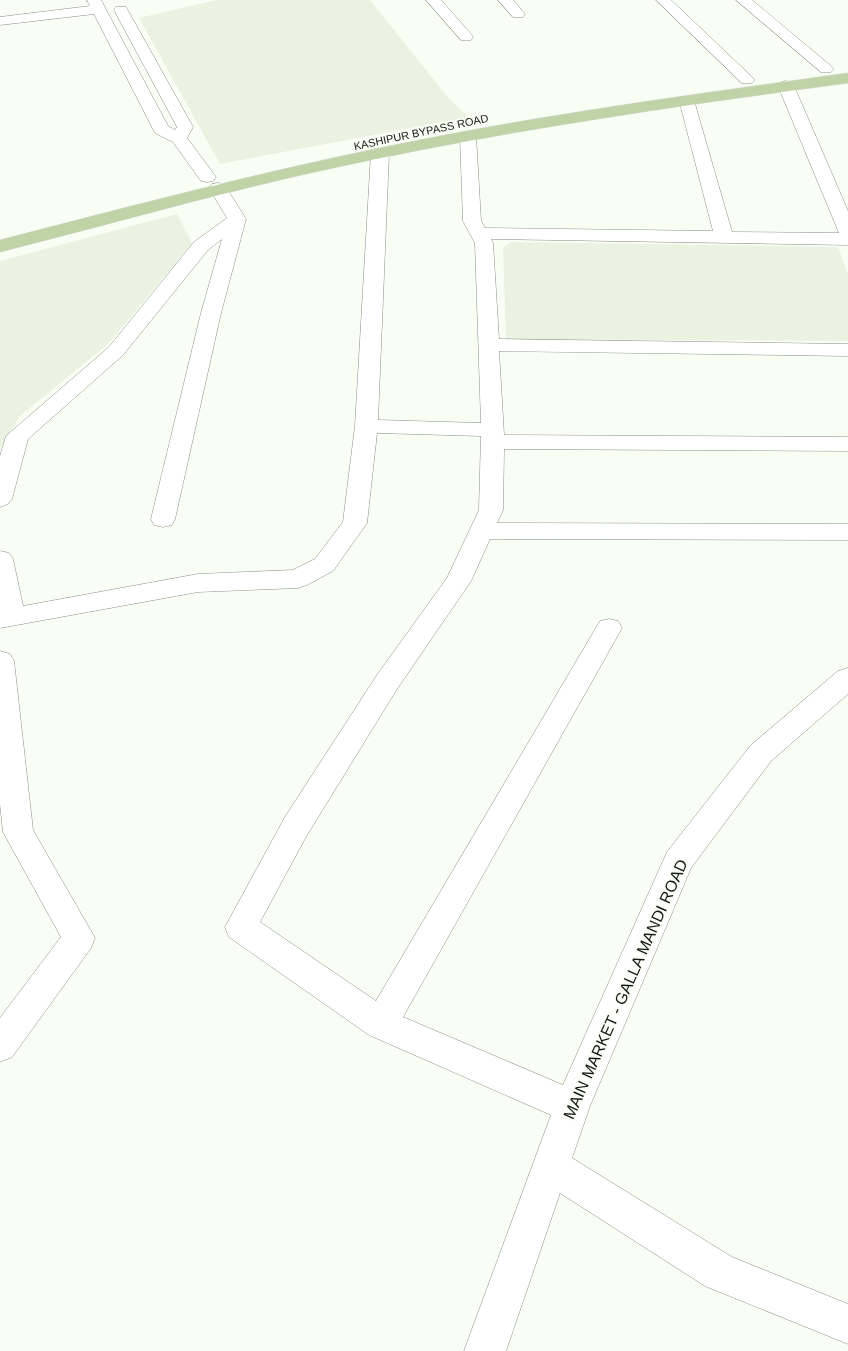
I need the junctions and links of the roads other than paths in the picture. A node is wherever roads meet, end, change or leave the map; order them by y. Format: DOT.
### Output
graph roads {
  1 [pos="115,0"];
  2 [pos="433,0"];
  3 [pos="505,0"];
  4 [pos="663,0"];
  5 [pos="744,0"];
  6 [pos="97,4"];
  7 [pos="518,14"];
  8 [pos="0,22"];
  9 [pos="466,37"];
  10 [pos="848,66"];
  11 [pos="826,69"];
  12 [pos="848,78"];
  13 [pos="747,80"];
  14 [pos="784,81"];
  15 [pos="687,100"];
  16 [pos="468,136"];
  17 [pos="178,138"];
  18 [pos="380,153"];
  19 [pos="212,183"];
  20 [pos="237,219"];
  21 [pos="0,231"];
  22 [pos="479,233"];
  23 [pos="848,233"];
  24 [pos="724,237"];
  25 [pos="848,239"];
  26 [pos="0,246"];
  27 [pos="488,345"];
  28 [pos="848,350"];
  29 [pos="366,426"];
  30 [pos="493,436"];
  31 [pos="848,444"];
  32 [pos="0,499"];
  33 [pos="163,519"];
  34 [pos="482,531"];
  35 [pos="848,532"];
  36 [pos="0,559"];
  37 [pos="6,618"];
  38 [pos="608,628"];
  39 [pos="0,661"];
  40 [pos="848,678"];
  41 [pos="381,1024"];
  42 [pos="0,1046"];
  43 [pos="572,1106"];
  44 [pos="551,1166"];
  45 [pos="848,1324"];
  46 [pos="485,1351"];
  1 -- 17 [label="street"];
  2 -- 9 [label="street"];
  3 -- 7 [label="street"];
  4 -- 13 [label="street"];
  5 -- 11 [label="street"];
  6 -- 8 [label="street"];
  6 -- 17 [label="street"];
  10 -- 11 [label="main road, KASHIPUR BYPASS ROAD"];
  11 -- 14 [label="main road, KASHIPUR BYPASS ROAD"];
  12 -- 14 [label="main road"];
  13 -- 14 [label="main road, KASHIPUR BYPASS ROAD"];
  13 -- 19 [label="main road, KASHIPUR BYPASS ROAD"];
  14 -- 15 [label="main road"];
  14 -- 23 [label="street"];
  15 -- 16 [label="main road"];
  15 -- 24 [label="street"];
  16 -- 18 [label="main road"];
  16 -- 22 [label="street"];
  17 -- 19 [label="street"];
  18 -- 19 [label="main road"];
  18 -- 29 [label="street"];
  19 -- 20 [label="street"];
  19 -- 21 [label="main road, KASHIPUR BYPASS ROAD"];
  19 -- 26 [label="main road"];
  20 -- 32 [label="street"];
  20 -- 33 [label="street"];
  22 -- 24 [label="street"];
  22 -- 27 [label="street"];
  24 -- 25 [label="street"];
  27 -- 28 [label="street"];
  27 -- 30 [label="street"];
  29 -- 30 [label="street"];
  29 -- 37 [label="street"];
  30 -- 31 [label="street"];
  30 -- 34 [label="street"];
  34 -- 35 [label="street"];
  34 -- 41 [label="street"];
  36 -- 37 [label="street"];
  38 -- 41 [label="street"];
  39 -- 42 [label="street"];
  40 -- 43 [label="street, MAIN MARKET - GALLA MANDI ROAD"];
  41 -- 43 [label="street"];
  43 -- 44 [label="street, MAIN MARKET - GALLA MANDI ROAD"];
  44 -- 45 [label="street"];
  44 -- 46 [label="street, MAIN MARKET - GALLA MANDI ROAD"];
}
